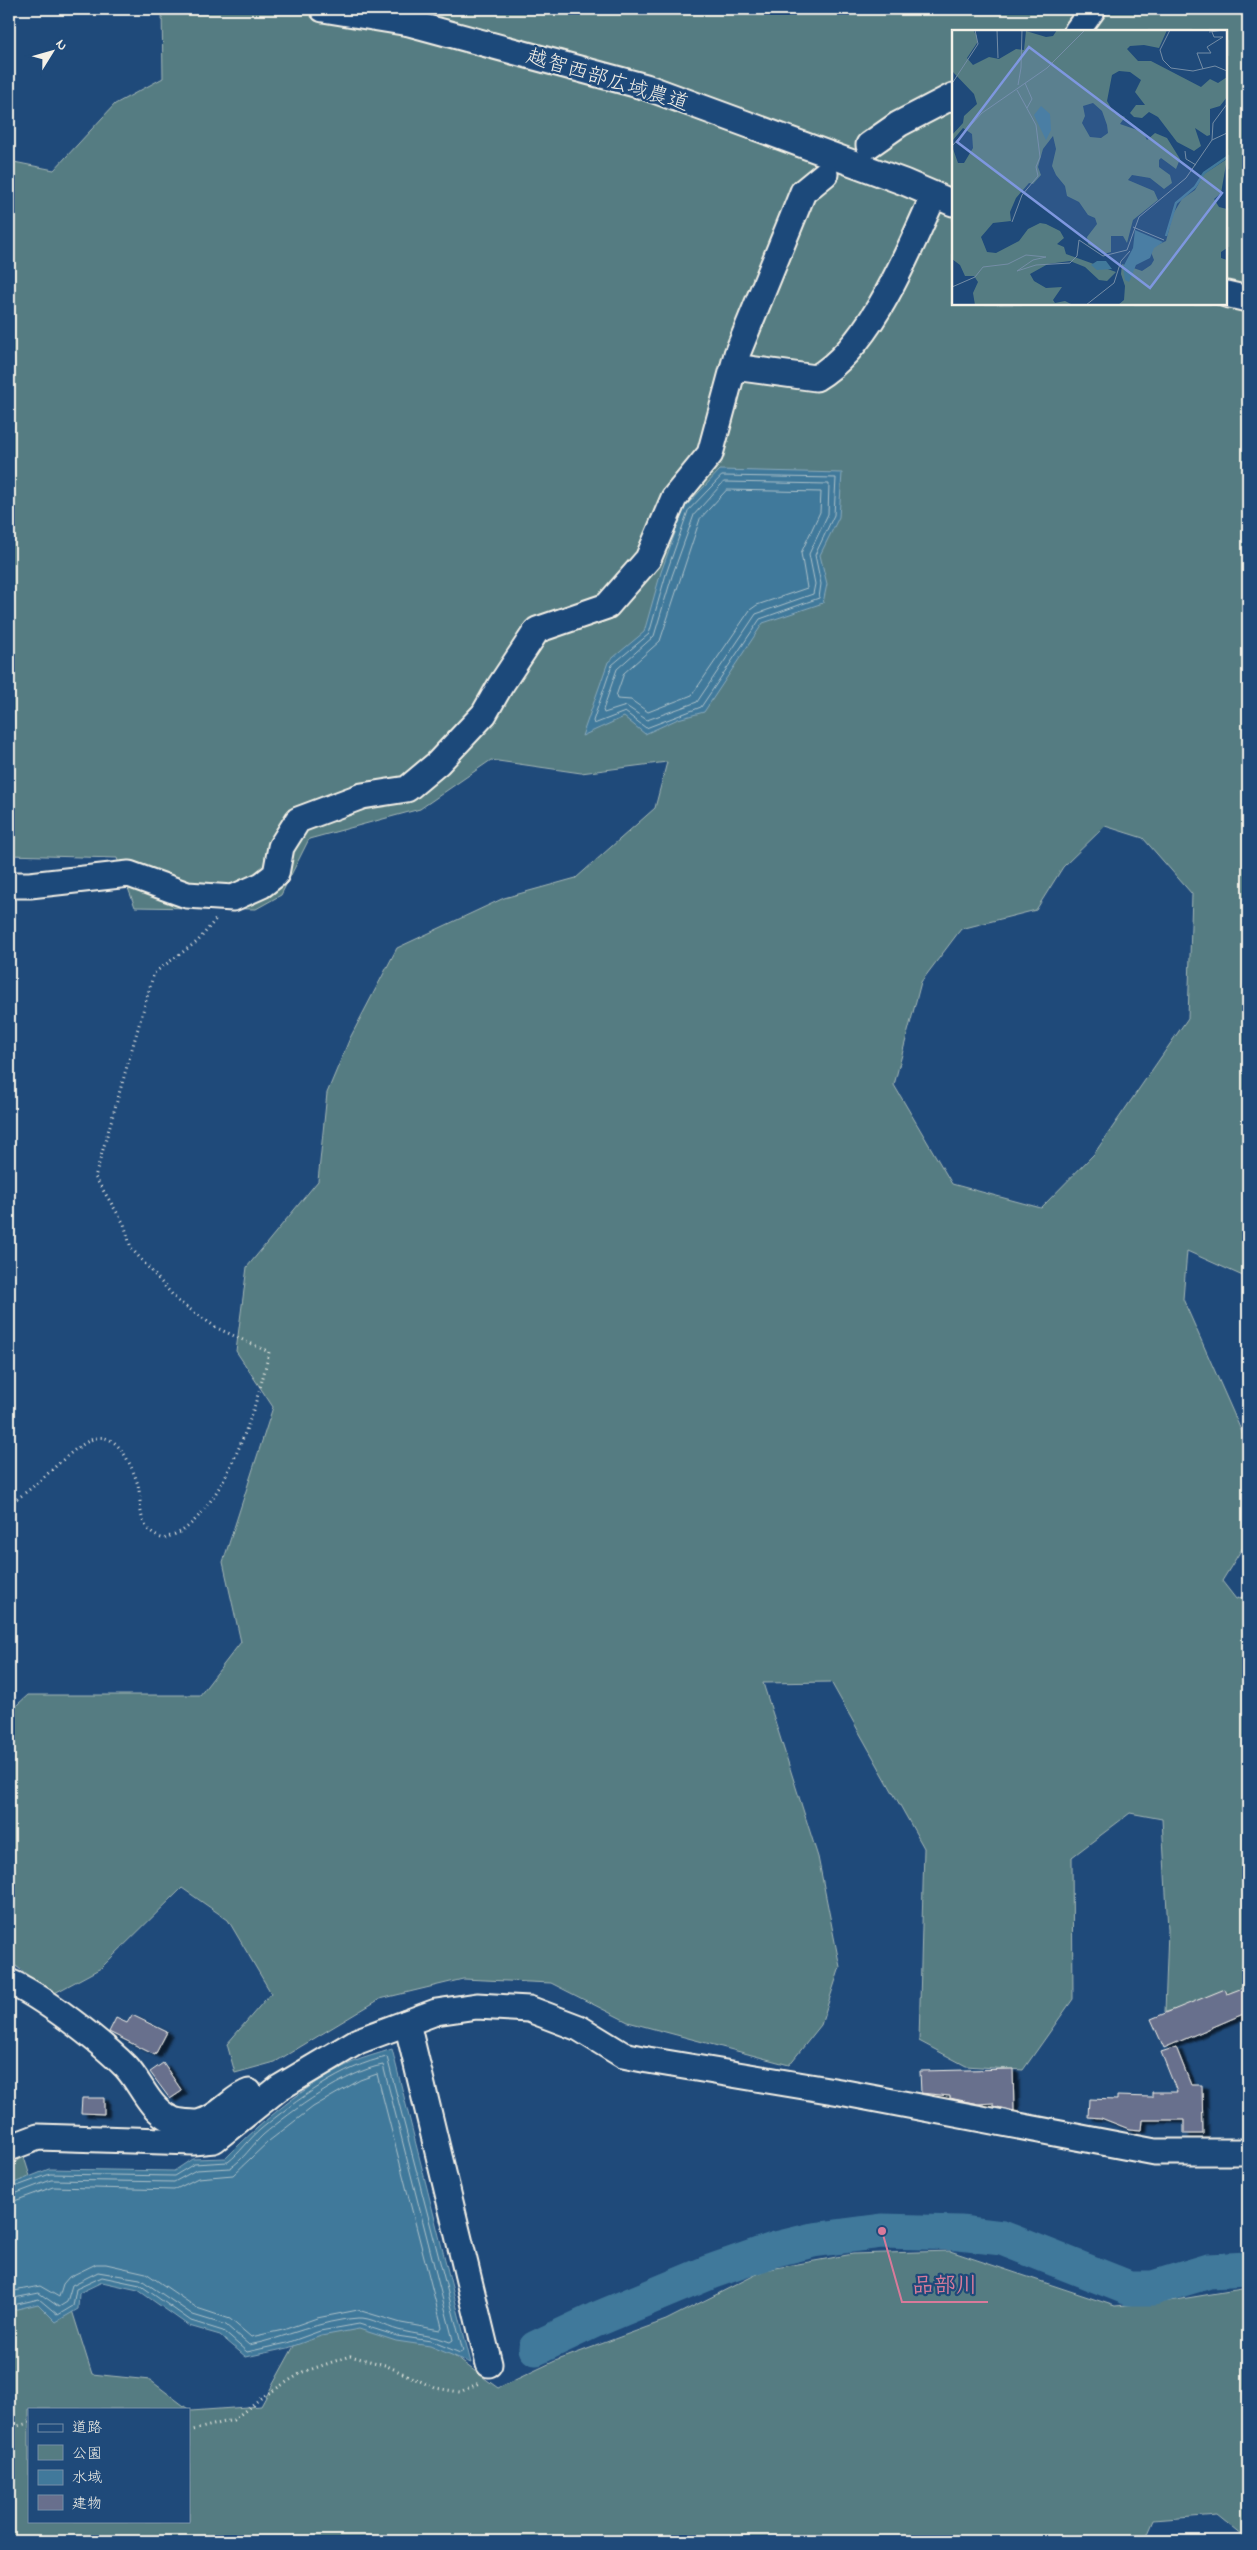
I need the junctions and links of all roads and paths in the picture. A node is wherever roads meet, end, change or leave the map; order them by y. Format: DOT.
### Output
graph roads {
  1 [pos="324,9"];
  2 [pos="1093,9"];
  3 [pos="1078,30"];
  4 [pos="952,97"];
  5 [pos="869,145"];
  6 [pos="825,174"];
  7 [pos="944,199"];
  8 [pos="1227,294"];
  9 [pos="1248,299"];
  10 [pos="734,367"];
  11 [pos="9,884"];
  12 [pos="233,898"];
  13 [pos="9,1505"];
  14 [pos="9,1982"];
  15 [pos="407,2023"];
  16 [pos="279,2088"];
  17 [pos="9,2148"];
  18 [pos="1248,2152"];
  19 [pos="489,2364"];
  20 [pos="28,2423"];
  21 [pos="9,2428"];
  22 [pos="190,2431"];
  1 -- 7 [label="street, 越智西部広域農道"];
  2 -- 3 [label="street"];
  4 -- 5 [label="street"];
  6 -- 10 [label="street"];
  7 -- 10 [label="street"];
  8 -- 9 [label="street"];
  10 -- 12 [label="street"];
  11 -- 12 [label="street"];
  12 -- 13 [label="path"];
  14 -- 16 [label="street"];
  15 -- 16 [label="street"];
  15 -- 18 [label="street"];
  15 -- 19 [label="street"];
  16 -- 17 [label="street"];
  19 -- 22 [label="path"];
  20 -- 21 [label="path"];
}
